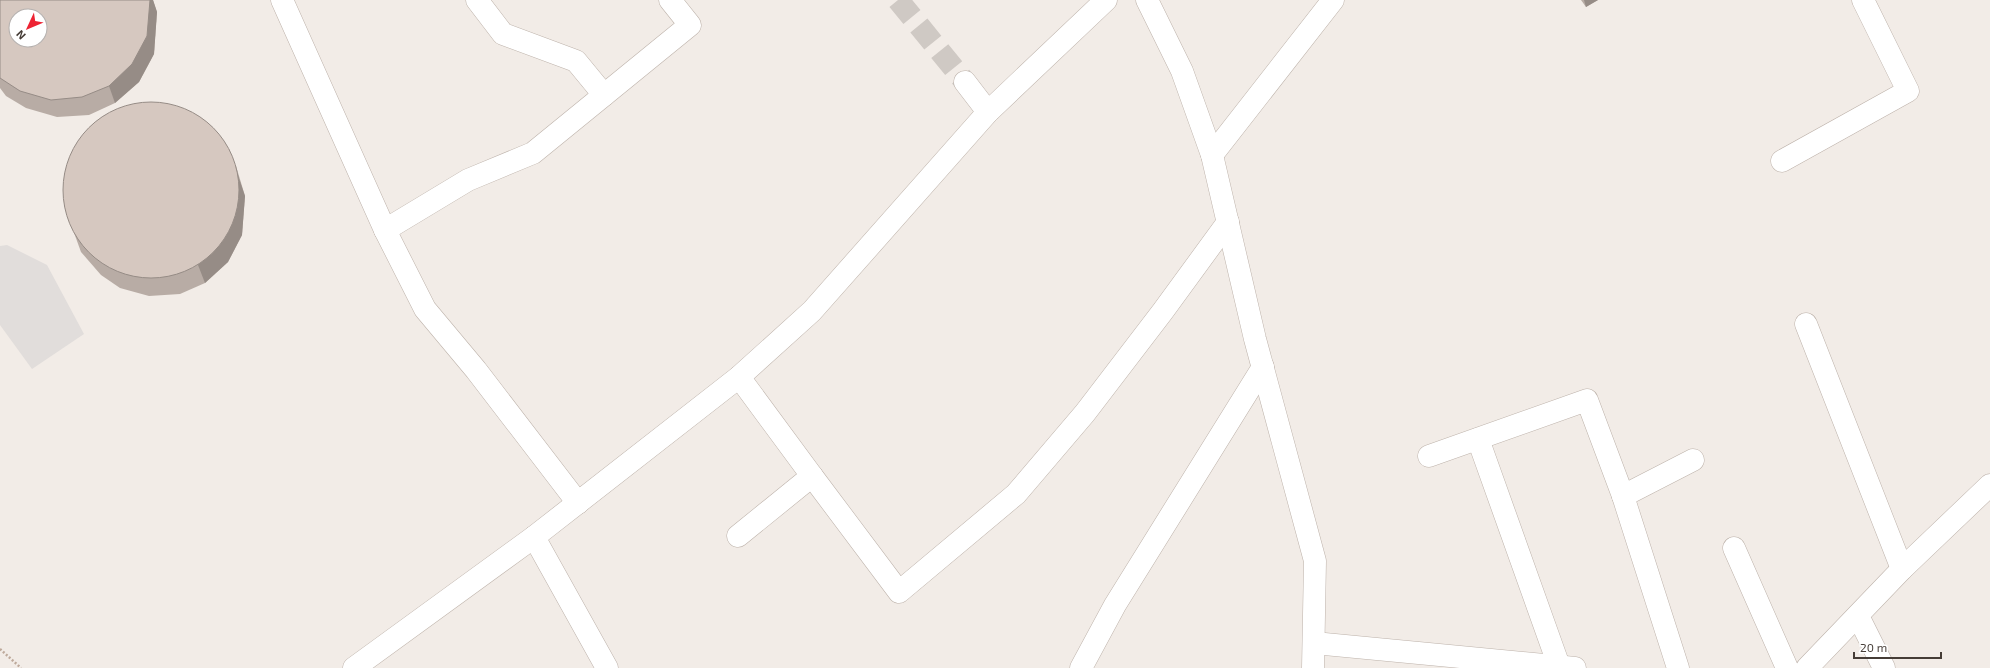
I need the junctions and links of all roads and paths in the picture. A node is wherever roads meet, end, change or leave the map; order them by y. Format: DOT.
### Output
graph roads {
  1 [pos="282,0"];
  2 [pos="477,0"];
  3 [pos="670,0"];
  4 [pos="1106,0"];
  5 [pos="1147,0"];
  6 [pos="1334,0"];
  7 [pos="1863,0"];
  8 [pos="965,82"];
  9 [pos="604,95"];
  10 [pos="988,112"];
  11 [pos="1212,155"];
  12 [pos="1782,161"];
  13 [pos="1228,222"];
  14 [pos="385,230"];
  15 [pos="1806,324"];
  16 [pos="1263,367"];
  17 [pos="739,377"];
  18 [pos="1478,439"];
  19 [pos="1429,456"];
  20 [pos="1693,460"];
  21 [pos="812,476"];
  22 [pos="1990,485"];
  23 [pos="1623,496"];
  24 [pos="578,503"];
  25 [pos="738,536"];
  26 [pos="534,537"];
  27 [pos="1734,548"];
  28 [pos="1902,569"];
  29 [pos="1858,616"];
  30 [pos="1314,643"];
  31 [pos="0,649"];
  32 [pos="1567,667"];
  33 [pos="22,668"];
  34 [pos="354,668"];
  35 [pos="607,668"];
  36 [pos="1081,668"];
  37 [pos="1313,668"];
  38 [pos="1678,668"];
  39 [pos="1787,668"];
  40 [pos="1807,668"];
  41 [pos="1884,668"];
  1 -- 14 [label="street"];
  2 -- 9 [label="street"];
  3 -- 9 [label="street"];
  4 -- 10 [label="street"];
  5 -- 11 [label="street"];
  6 -- 11 [label="street"];
  7 -- 12 [label="street"];
  8 -- 10 [label="street"];
  9 -- 14 [label="street"];
  10 -- 17 [label="street"];
  11 -- 13 [label="street"];
  13 -- 16 [label="street"];
  13 -- 21 [label="street"];
  14 -- 24 [label="street"];
  15 -- 28 [label="street"];
  16 -- 30 [label="street"];
  16 -- 36 [label="street"];
  17 -- 21 [label="street"];
  17 -- 24 [label="street"];
  18 -- 19 [label="street"];
  18 -- 23 [label="street"];
  18 -- 32 [label="street"];
  20 -- 23 [label="street"];
  21 -- 25 [label="street"];
  22 -- 28 [label="street"];
  23 -- 38 [label="street"];
  24 -- 26 [label="street"];
  26 -- 34 [label="street"];
  26 -- 35 [label="street"];
  27 -- 39 [label="street"];
  28 -- 29 [label="street"];
  29 -- 40 [label="street"];
  29 -- 41 [label="street"];
  30 -- 32 [label="street"];
  30 -- 37 [label="street"];
  31 -- 33 [label="path"];
}
